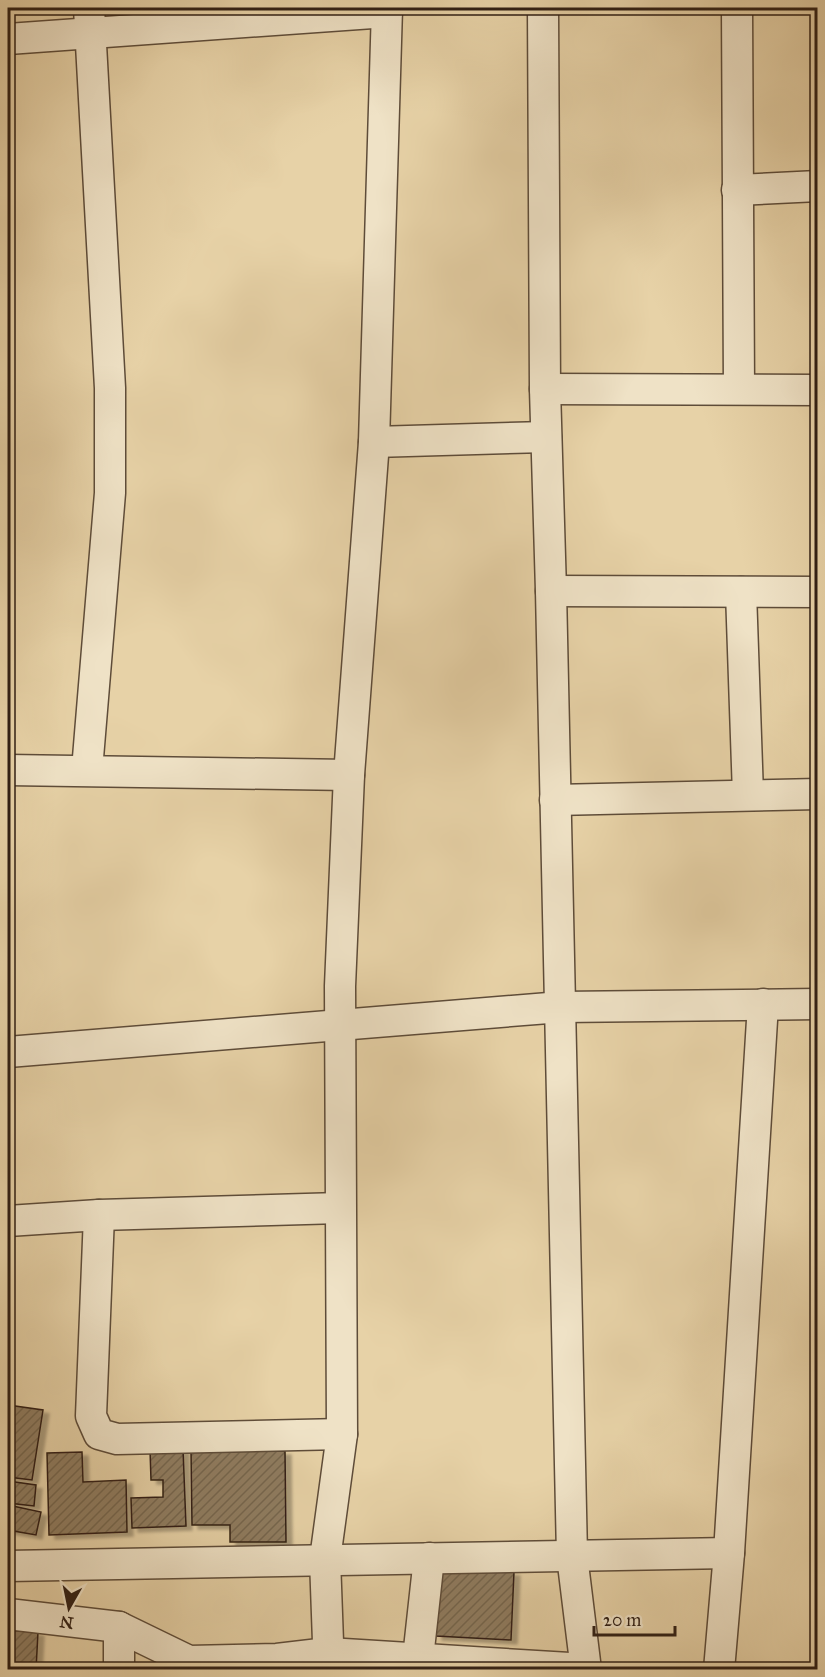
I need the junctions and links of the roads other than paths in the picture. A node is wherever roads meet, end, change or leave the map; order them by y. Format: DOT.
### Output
graph roads {
  1 [pos="543,8"];
  2 [pos="737,8"];
  3 [pos="387,10"];
  4 [pos="90,21"];
  5 [pos="8,39"];
  6 [pos="818,186"];
  7 [pos="737,190"];
  8 [pos="545,389"];
  9 [pos="739,389"];
  10 [pos="818,390"];
  11 [pos="546,437"];
  12 [pos="374,442"];
  13 [pos="551,591"];
  14 [pos="741,592"];
  15 [pos="818,592"];
  16 [pos="8,770"];
  17 [pos="87,770"];
  18 [pos="349,775"];
  19 [pos="818,794"];
  20 [pos="748,795"];
  21 [pos="555,800"];
  22 [pos="763,1004"];
  23 [pos="818,1004"];
  24 [pos="561,1007"];
  25 [pos="340,1024"];
  26 [pos="8,1052"];
  27 [pos="340,1208"];
  28 [pos="99,1215"];
  29 [pos="8,1221"];
  30 [pos="342,1434"];
  31 [pos="729,1553"];
  32 [pos="572,1556"];
  33 [pos="429,1558"];
  34 [pos="325,1559"];
  35 [pos="8,1566"];
  36 [pos="8,1614"];
  37 [pos="119,1627"];
  38 [pos="418,1658"];
  39 [pos="328,1661"];
  40 [pos="586,1669"];
  41 [pos="118,1670"];
  42 [pos="719,1670"];
  1 -- 8 [label="street"];
  2 -- 7 [label="street"];
  3 -- 4 [label="street"];
  3 -- 12 [label="street"];
  4 -- 5 [label="street"];
  4 -- 17 [label="street"];
  6 -- 7 [label="street"];
  7 -- 9 [label="street"];
  8 -- 9 [label="street"];
  8 -- 11 [label="street"];
  9 -- 10 [label="street"];
  11 -- 12 [label="street"];
  11 -- 13 [label="street"];
  12 -- 18 [label="street"];
  13 -- 14 [label="street"];
  13 -- 21 [label="street"];
  14 -- 15 [label="street"];
  14 -- 20 [label="street"];
  16 -- 17 [label="street"];
  17 -- 18 [label="street"];
  18 -- 25 [label="street"];
  19 -- 20 [label="street"];
  20 -- 21 [label="street"];
  21 -- 24 [label="street"];
  22 -- 23 [label="street"];
  22 -- 24 [label="street"];
  22 -- 31 [label="street"];
  24 -- 25 [label="street"];
  24 -- 32 [label="street"];
  25 -- 26 [label="street"];
  25 -- 27 [label="street"];
  27 -- 28 [label="street"];
  27 -- 30 [label="street"];
  28 -- 29 [label="street"];
  28 -- 30 [label="street"];
  30 -- 34 [label="street"];
  31 -- 32 [label="street"];
  31 -- 42 [label="street"];
  32 -- 33 [label="street"];
  32 -- 40 [label="street"];
  33 -- 34 [label="street"];
  33 -- 38 [label="street"];
  34 -- 35 [label="street"];
  34 -- 39 [label="street"];
  36 -- 37 [label="street"];
  37 -- 39 [label="street"];
  37 -- 41 [label="street"];
  38 -- 39 [label="street"];
  38 -- 40 [label="street"];
}
